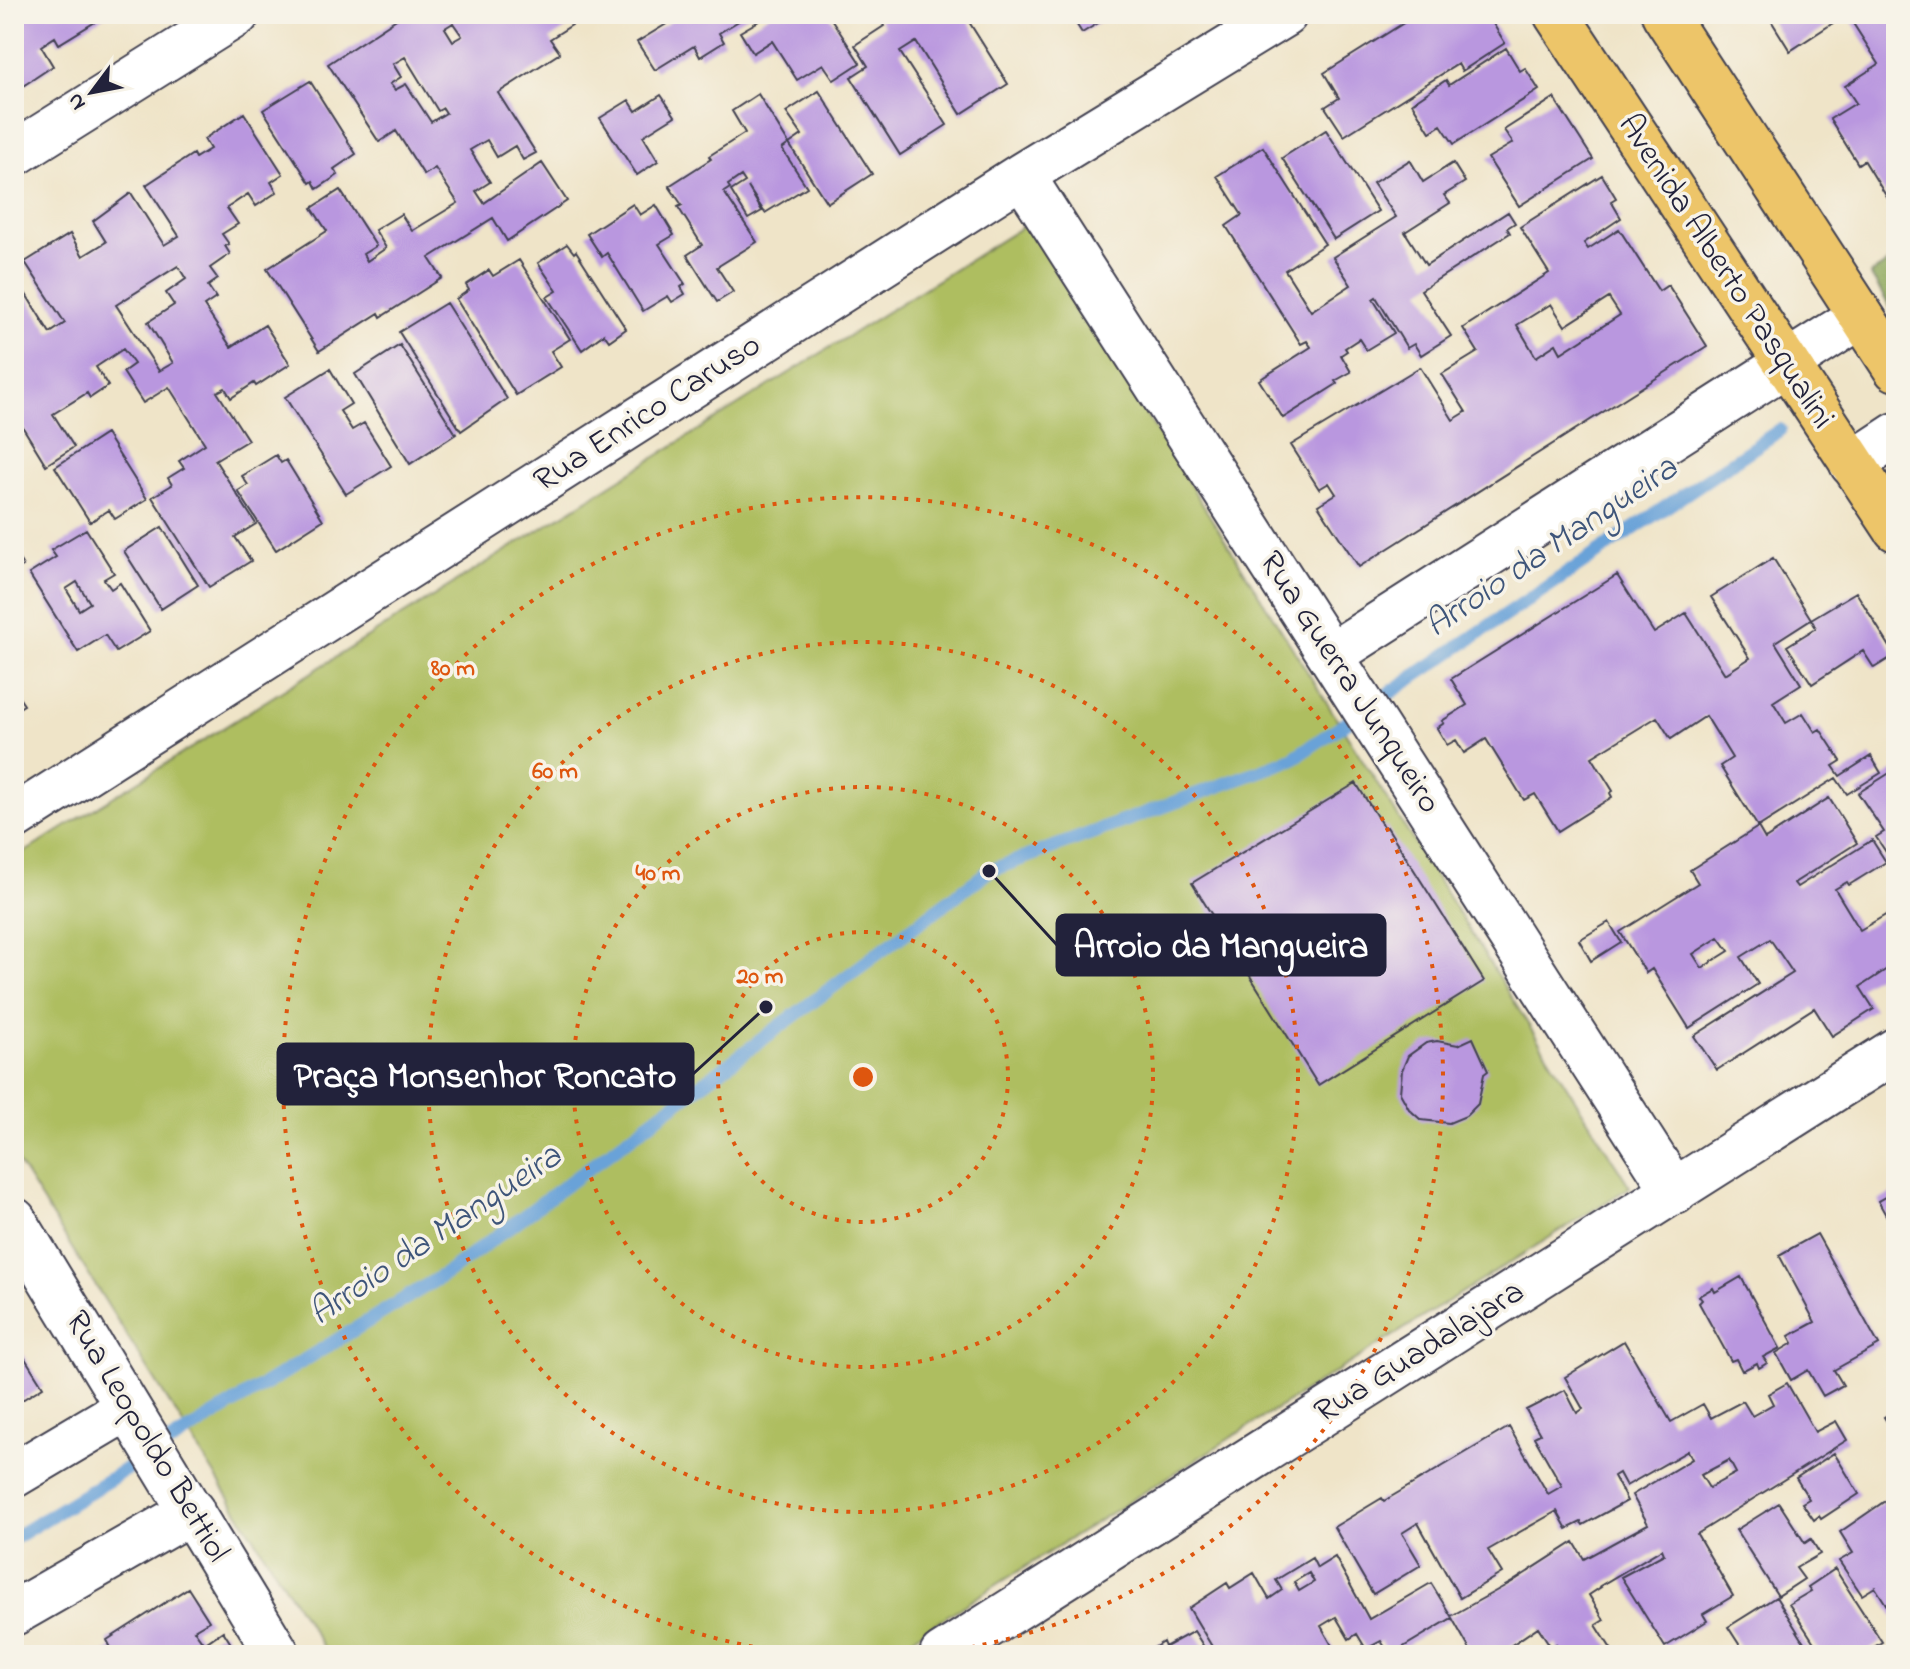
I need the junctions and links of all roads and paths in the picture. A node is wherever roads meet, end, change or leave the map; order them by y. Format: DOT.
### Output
graph roads {
  1 [pos="237,14"];
  2 [pos="1285,14"];
  3 [pos="1556,14"];
  4 [pos="1664,14"];
  5 [pos="14,154"];
  6 [pos="1022,175"];
  7 [pos="1861,316"];
  8 [pos="1785,365"];
  9 [pos="1896,369"];
  10 [pos="1896,435"];
  11 [pos="1852,464"];
  12 [pos="1896,529"];
  13 [pos="1331,655"];
  14 [pos="14,818"];
  15 [pos="1896,1050"];
  16 [pos="1675,1192"];
  17 [pos="14,1220"];
  18 [pos="148,1441"];
  19 [pos="14,1475"];
  20 [pos="192,1511"];
  21 [pos="14,1613"];
  22 [pos="278,1655"];
  23 [pos="942,1655"];
  1 -- 5 [label="street"];
  2 -- 6 [label="street, Rua Enrico Caruso"];
  3 -- 8 [label="main road, Avenida Alberto Pasqualini"];
  4 -- 7 [label="main road"];
  6 -- 13 [label="street, Rua Guerra Junqueiro"];
  6 -- 14 [label="street, Rua Enrico Caruso"];
  7 -- 8 [label="street"];
  7 -- 9 [label="main road"];
  8 -- 11 [label="main road, Avenida Alberto Pasqualini"];
  8 -- 13 [label="street"];
  10 -- 11 [label="street"];
  11 -- 12 [label="main road, Avenida Alberto Pasqualini"];
  13 -- 16 [label="street, Rua Guerra Junqueiro"];
  15 -- 16 [label="street, Rua Guadalajara"];
  16 -- 23 [label="street, Rua Guadalajara"];
  17 -- 18 [label="street, Rua Leopoldo Bettiol"];
  18 -- 19 [label="street"];
  18 -- 20 [label="street, Rua Leopoldo Bettiol"];
  20 -- 21 [label="street"];
  20 -- 22 [label="street, Rua Leopoldo Bettiol"];
}
